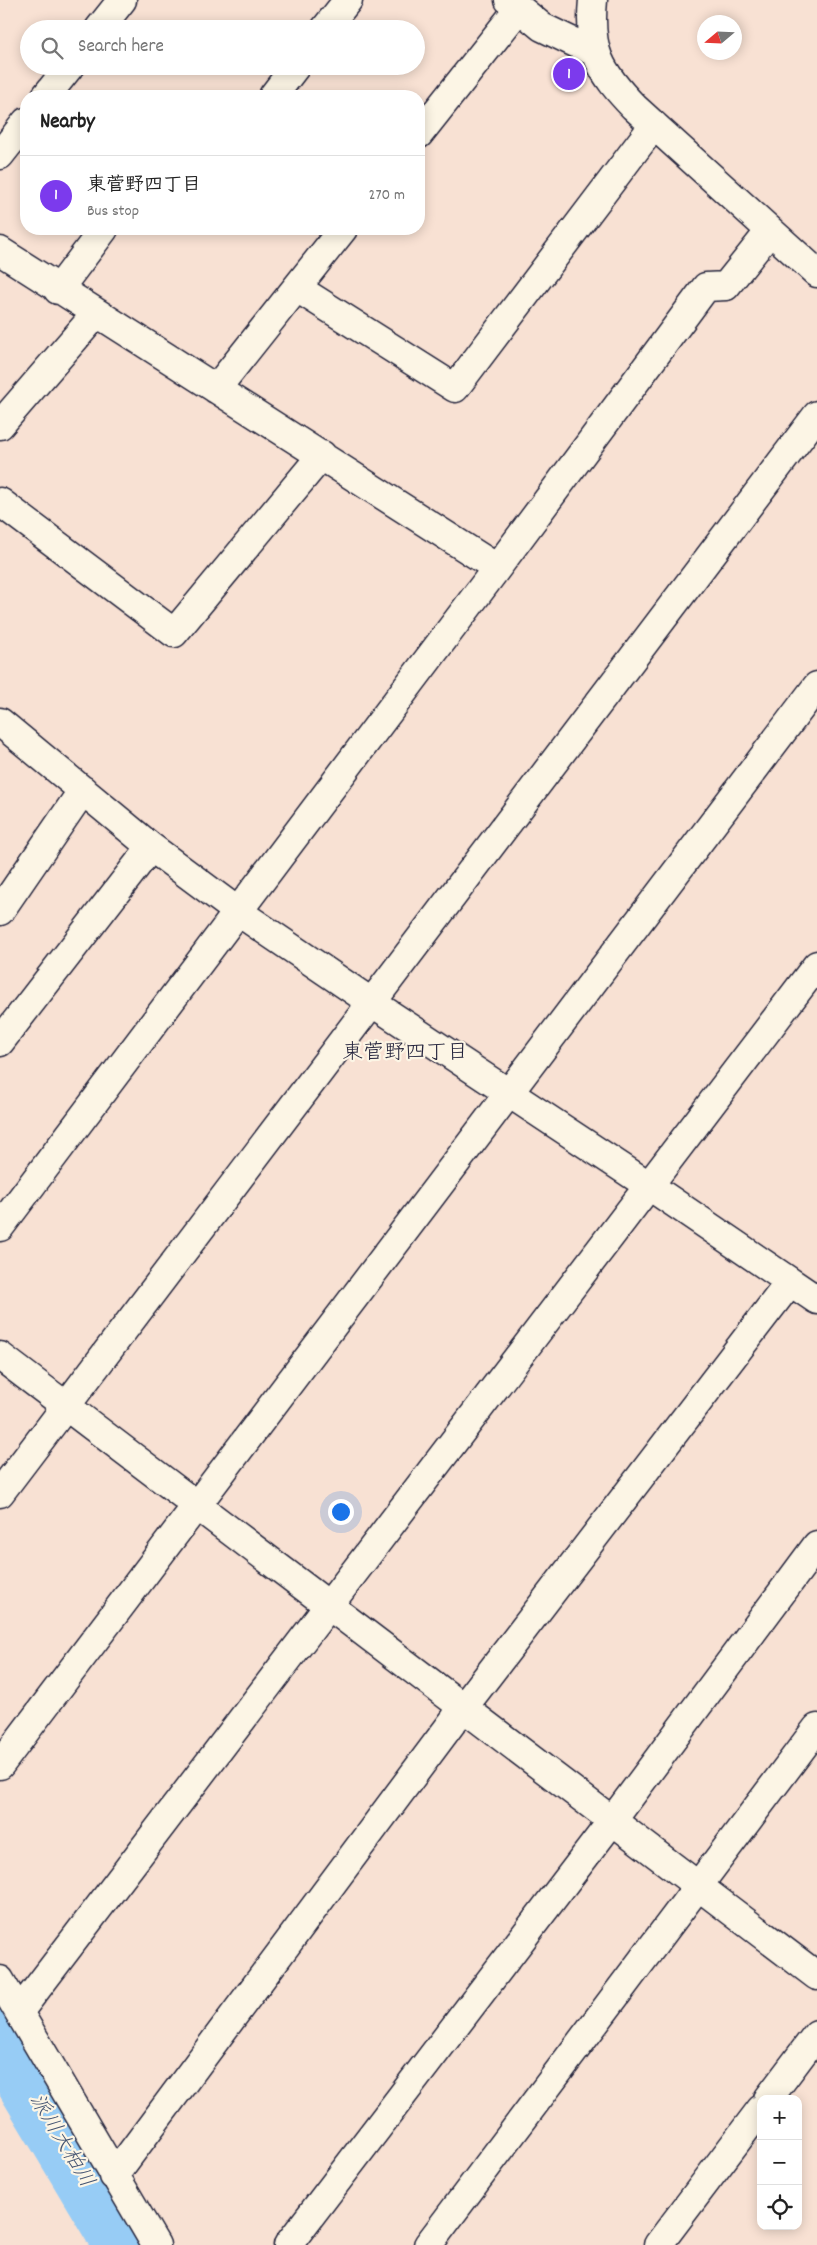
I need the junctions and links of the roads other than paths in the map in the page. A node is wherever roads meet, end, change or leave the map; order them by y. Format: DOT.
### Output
graph roads {
  1 [pos="122,0"];
  2 [pos="348,0"];
  3 [pos="593,0"];
  4 [pos="514,4"];
  5 [pos="106,20"];
  6 [pos="333,20"];
  7 [pos="594,52"];
  8 [pos="63,75"];
  9 [pos="289,75"];
  10 [pos="51,90"];
  11 [pos="278,90"];
  12 [pos="654,125"];
  13 [pos="425,126"];
  14 [pos="20,130"];
  15 [pos="0,155"];
  16 [pos="770,231"];
  17 [pos="99,235"];
  18 [pos="339,235"];
  19 [pos="0,251"];
  20 [pos="817,273"];
  21 [pos="297,288"];
  22 [pos="58,290"];
  23 [pos="96,314"];
  24 [pos="216,389"];
  25 [pos="817,415"];
  26 [pos="0,425"];
  27 [pos="322,455"];
  28 [pos="0,502"];
  29 [pos="497,568"];
  30 [pos="817,686"];
  31 [pos="4,734"];
  32 [pos="83,790"];
  33 [pos="151,847"];
  34 [pos="0,911"];
  35 [pos="237,911"];
  36 [pos="817,965"];
  37 [pos="371,1002"];
  38 [pos="0,1042"];
  39 [pos="508,1092"];
  40 [pos="648,1184"];
  41 [pos="0,1227"];
  42 [pos="790,1282"];
  43 [pos="817,1300"];
  44 [pos="0,1356"];
  45 [pos="65,1406"];
  46 [pos="0,1493"];
  47 [pos="196,1506"];
  48 [pos="817,1545"];
  49 [pos="328,1605"];
  50 [pos="463,1708"];
  51 [pos="817,1728"];
  52 [pos="0,1765"];
  53 [pos="612,1821"];
  54 [pos="699,1887"];
  55 [pos="817,1976"];
  56 [pos="0,1980"];
  57 [pos="19,2012"];
  58 [pos="817,2034"];
  59 [pos="771,2095"];
  60 [pos="757,2114"];
  61 [pos="114,2176"];
  62 [pos="156,2245"];
  63 [pos="288,2245"];
  64 [pos="428,2245"];
  65 [pos="658,2245"];
  1 -- 5 [label="street"];
  2 -- 6 [label="street"];
  3 -- 7 [label="street"];
  4 -- 7 [label="street"];
  4 -- 13 [label="street"];
  7 -- 12 [label="street"];
  8 -- 10 [label="street"];
  9 -- 11 [label="street"];
  12 -- 16 [label="street"];
  12 -- 21 [label="street"];
  14 -- 15 [label="street"];
  16 -- 20 [label="street"];
  16 -- 29 [label="street"];
  17 -- 22 [label="street"];
  18 -- 21 [label="street"];
  19 -- 22 [label="street"];
  21 -- 24 [label="street"];
  22 -- 23 [label="street"];
  23 -- 24 [label="street"];
  23 -- 26 [label="street"];
  24 -- 27 [label="street"];
  25 -- 37 [label="street"];
  27 -- 28 [label="street"];
  27 -- 29 [label="street"];
  29 -- 35 [label="street"];
  30 -- 39 [label="street"];
  31 -- 32 [label="street"];
  32 -- 33 [label="street"];
  32 -- 34 [label="street"];
  33 -- 35 [label="street"];
  33 -- 38 [label="street"];
  35 -- 37 [label="street"];
  35 -- 41 [label="street"];
  36 -- 40 [label="street"];
  37 -- 39 [label="street"];
  37 -- 45 [label="street"];
  39 -- 40 [label="street"];
  39 -- 47 [label="street"];
  40 -- 42 [label="street"];
  40 -- 49 [label="street"];
  42 -- 43 [label="street"];
  42 -- 50 [label="street"];
  44 -- 45 [label="street"];
  45 -- 46 [label="street"];
  45 -- 47 [label="street"];
  47 -- 49 [label="street"];
  47 -- 52 [label="street"];
  48 -- 53 [label="street"];
  49 -- 50 [label="street"];
  49 -- 57 [label="street"];
  50 -- 53 [label="street"];
  50 -- 61 [label="street"];
  51 -- 54 [label="street"];
  53 -- 54 [label="street"];
  53 -- 63 [label="street"];
  54 -- 55 [label="street"];
  54 -- 64 [label="street"];
  56 -- 57 [label="street"];
  57 -- 61 [label="street"];
  58 -- 59 [label="street"];
  60 -- 65 [label="street"];
  61 -- 62 [label="street"];
}
